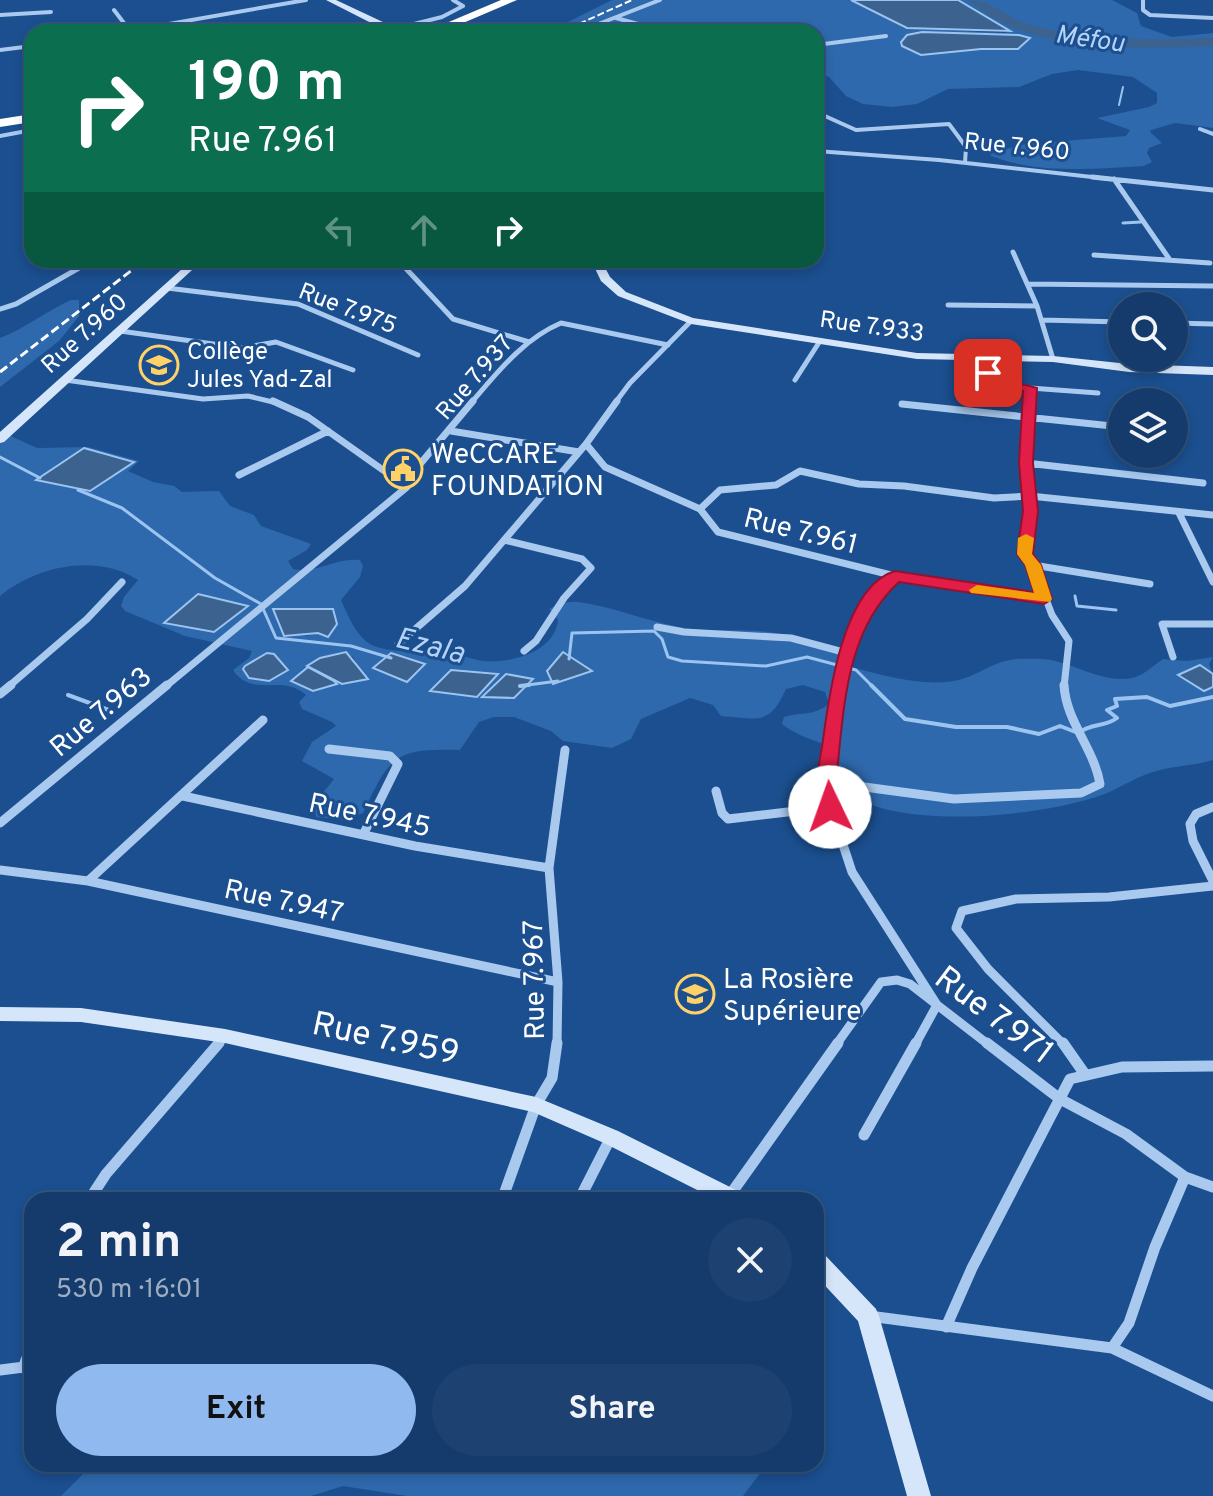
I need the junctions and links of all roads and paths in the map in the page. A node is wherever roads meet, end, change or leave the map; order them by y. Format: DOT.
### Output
graph roads {
  1 [pos="306,0"];
  2 [pos="330,0"];
  3 [pos="453,0"];
  4 [pos="511,0"];
  5 [pos="660,0"];
  6 [pos="1143,0"];
  7 [pos="114,10"];
  8 [pos="51,12"];
  9 [pos="0,15"];
  10 [pos="616,18"];
  11 [pos="1213,18"];
  12 [pos="125,24"];
  13 [pos="170,24"];
  14 [pos="380,24"];
  15 [pos="414,24"];
  16 [pos="451,24"];
  17 [pos="600,24"];
  18 [pos="638,24"];
  19 [pos="886,36"];
  20 [pos="824,44"];
  21 [pos="24,47"];
  22 [pos="0,50"];
  23 [pos="824,113"];
  24 [pos="24,119"];
  25 [pos="0,123"];
  26 [pos="1200,129"];
  27 [pos="24,132"];
  28 [pos="1213,134"];
  29 [pos="0,136"];
  30 [pos="824,152"];
  31 [pos="965,163"];
  32 [pos="1114,179"];
  33 [pos="1213,190"];
  34 [pos="1013,252"];
  35 [pos="1094,255"];
  36 [pos="1170,260"];
  37 [pos="1210,263"];
  38 [pos="79,268"];
  39 [pos="189,268"];
  40 [pos="405,268"];
  41 [pos="600,268"];
  42 [pos="1027,284"];
  43 [pos="1213,286"];
  44 [pos="167,288"];
  45 [pos="948,305"];
  46 [pos="1037,306"];
  47 [pos="0,309"];
  48 [pos="1042,320"];
  49 [pos="691,321"];
  50 [pos="1108,322"];
  51 [pos="1188,323"];
  52 [pos="1213,324"];
  53 [pos="120,331"];
  54 [pos="820,341"];
  55 [pos="529,342"];
  56 [pos="668,345"];
  57 [pos="418,355"];
  58 [pos="980,359"];
  59 [pos="1053,359"];
  60 [pos="353,370"];
  61 [pos="1213,371"];
  62 [pos="65,380"];
  63 [pos="795,380"];
  64 [pos="1030,388"];
  65 [pos="1098,393"];
  66 [pos="902,404"];
  67 [pos="1026,417"];
  68 [pos="1108,426"];
  69 [pos="328,431"];
  70 [pos="451,431"];
  71 [pos="0,439"];
  72 [pos="586,444"];
  73 [pos="579,452"];
  74 [pos="1026,463"];
  75 [pos="239,475"];
  76 [pos="1203,483"];
  77 [pos="407,487"];
  78 [pos="1030,496"];
  79 [pos="700,509"];
  80 [pos="1179,513"];
  81 [pos="1213,515"];
  82 [pos="504,540"];
  83 [pos="1033,565"];
  84 [pos="895,576"];
  85 [pos="122,582"];
  86 [pos="1213,582"];
  87 [pos="1150,584"];
  88 [pos="1044,599"];
  89 [pos="1213,624"];
  90 [pos="657,627"];
  91 [pos="228,632"];
  92 [pos="398,644"];
  93 [pos="524,651"];
  94 [pos="847,653"];
  95 [pos="1173,657"];
  96 [pos="0,694"];
  97 [pos="263,720"];
  98 [pos="329,749"];
  99 [pos="565,750"];
  100 [pos="827,782"];
  101 [pos="716,791"];
  102 [pos="183,796"];
  103 [pos="830,807"];
  104 [pos="1213,807"];
  105 [pos="0,823"];
  106 [pos="363,835"];
  107 [pos="549,868"];
  108 [pos="0,870"];
  109 [pos="88,881"];
  110 [pos="1213,883"];
  111 [pos="558,982"];
  112 [pos="937,1005"];
  113 [pos="0,1014"];
  114 [pos="225,1036"];
  115 [pos="1213,1066"];
  116 [pos="1084,1073"];
  117 [pos="1060,1099"];
  118 [pos="536,1105"];
  119 [pos="864,1135"];
  120 [pos="611,1137"];
  121 [pos="1185,1177"];
  122 [pos="1213,1187"];
  123 [pos="94,1192"];
  124 [pos="505,1192"];
  125 [pos="583,1192"];
  126 [pos="721,1192"];
  127 [pos="737,1192"];
  128 [pos="824,1269"];
  129 [pos="868,1316"];
  130 [pos="946,1327"];
  131 [pos="1112,1348"];
  132 [pos="24,1367"];
  133 [pos="0,1370"];
  134 [pos="1213,1396"];
  135 [pos="919,1496"];
  1 -- 13 [label="street"];
  2 -- 14 [label="street"];
  3 -- 15 [label="street"];
  4 -- 16 [label="highway"];
  5 -- 10 [label="street"];
  6 -- 11 [label="street"];
  7 -- 12 [label="street"];
  8 -- 9 [label="street"];
  10 -- 17 [label="street"];
  10 -- 18 [label="street"];
  19 -- 20 [label="street"];
  21 -- 22 [label="street"];
  23 -- 31 [label="street"];
  24 -- 25 [label="highway"];
  26 -- 28 [label="street"];
  27 -- 29 [label="street"];
  30 -- 31 [label="street, Rue 7.960"];
  31 -- 32 [label="street, Rue 7.960"];
  32 -- 33 [label="street, Rue 7.960"];
  32 -- 36 [label="street"];
  34 -- 42 [label="street"];
  35 -- 36 [label="street"];
  36 -- 37 [label="street"];
  38 -- 47 [label="street"];
  39 -- 44 [label="street, Rue 7.960"];
  40 -- 55 [label="street"];
  41 -- 49 [label="street, Rue 7.933"];
  42 -- 43 [label="street"];
  42 -- 46 [label="street"];
  44 -- 53 [label="street, Rue 7.960"];
  44 -- 57 [label="street, Rue 7.975"];
  45 -- 46 [label="street"];
  46 -- 48 [label="street"];
  48 -- 50 [label="street"];
  48 -- 59 [label="street"];
  49 -- 54 [label="street, Rue 7.933"];
  49 -- 56 [label="street"];
  51 -- 52 [label="street"];
  53 -- 60 [label="street"];
  53 -- 62 [label="street, Rue 7.960"];
  54 -- 58 [label="street, Rue 7.933"];
  54 -- 63 [label="street"];
  55 -- 56 [label="street, Rue 7.937"];
  55 -- 70 [label="street, Rue 7.937"];
  56 -- 72 [label="street"];
  58 -- 59 [label="street, Rue 7.933"];
  58 -- 64 [label="street"];
  59 -- 61 [label="street, Rue 7.933"];
  62 -- 69 [label="street"];
  62 -- 71 [label="street, Rue 7.960"];
  64 -- 65 [label="street"];
  64 -- 67 [label="street"];
  66 -- 67 [label="street"];
  67 -- 68 [label="street"];
  67 -- 74 [label="street"];
  69 -- 75 [label="street"];
  69 -- 77 [label="street"];
  70 -- 73 [label="street"];
  70 -- 77 [label="street, Rue 7.937"];
  72 -- 73 [label="street"];
  72 -- 79 [label="street, Rue 7.961"];
  73 -- 82 [label="street"];
  74 -- 76 [label="street"];
  74 -- 78 [label="street"];
  77 -- 91 [label="street, Rue 7.937"];
  78 -- 79 [label="street"];
  78 -- 80 [label="street"];
  78 -- 83 [label="street"];
  79 -- 84 [label="street, Rue 7.961"];
  80 -- 81 [label="street"];
  80 -- 86 [label="street"];
  82 -- 92 [label="street"];
  82 -- 93 [label="street"];
  83 -- 87 [label="street"];
  83 -- 88 [label="street"];
  84 -- 88 [label="street, Rue 7.961"];
  84 -- 94 [label="street"];
  85 -- 96 [label="street"];
  88 -- 100 [label="street"];
  89 -- 95 [label="street"];
  90 -- 94 [label="street"];
  91 -- 105 [label="street, Rue 7.963"];
  94 -- 100 [label="street"];
  97 -- 102 [label="street"];
  98 -- 106 [label="street"];
  99 -- 107 [label="street, Rue 7.967"];
  100 -- 103 [label="street"];
  101 -- 103 [label="street"];
  102 -- 106 [label="street, Rue 7.945"];
  102 -- 109 [label="street"];
  103 -- 112 [label="street"];
  104 -- 110 [label="street"];
  106 -- 107 [label="street, Rue 7.945"];
  107 -- 111 [label="street, Rue 7.967"];
  108 -- 109 [label="street, Rue 7.947"];
  109 -- 111 [label="street, Rue 7.947"];
  110 -- 116 [label="street"];
  111 -- 118 [label="street, Rue 7.967"];
  112 -- 117 [label="street, Rue 7.971"];
  112 -- 119 [label="street"];
  112 -- 127 [label="street, Rue 7.971"];
  113 -- 114 [label="street, Rue 7.959"];
  114 -- 118 [label="street, Rue 7.959"];
  114 -- 123 [label="street"];
  115 -- 116 [label="street"];
  116 -- 117 [label="street"];
  117 -- 121 [label="street, Rue 7.971"];
  117 -- 130 [label="street"];
  118 -- 120 [label="street, Rue 7.959"];
  118 -- 124 [label="street, Rue 7.967"];
  120 -- 125 [label="street"];
  120 -- 126 [label="street, Rue 7.959"];
  121 -- 122 [label="street, Rue 7.971"];
  121 -- 131 [label="street"];
  128 -- 129 [label="street"];
  129 -- 130 [label="street"];
  129 -- 135 [label="street"];
  130 -- 131 [label="street"];
  131 -- 134 [label="street"];
  132 -- 133 [label="street"];
}
